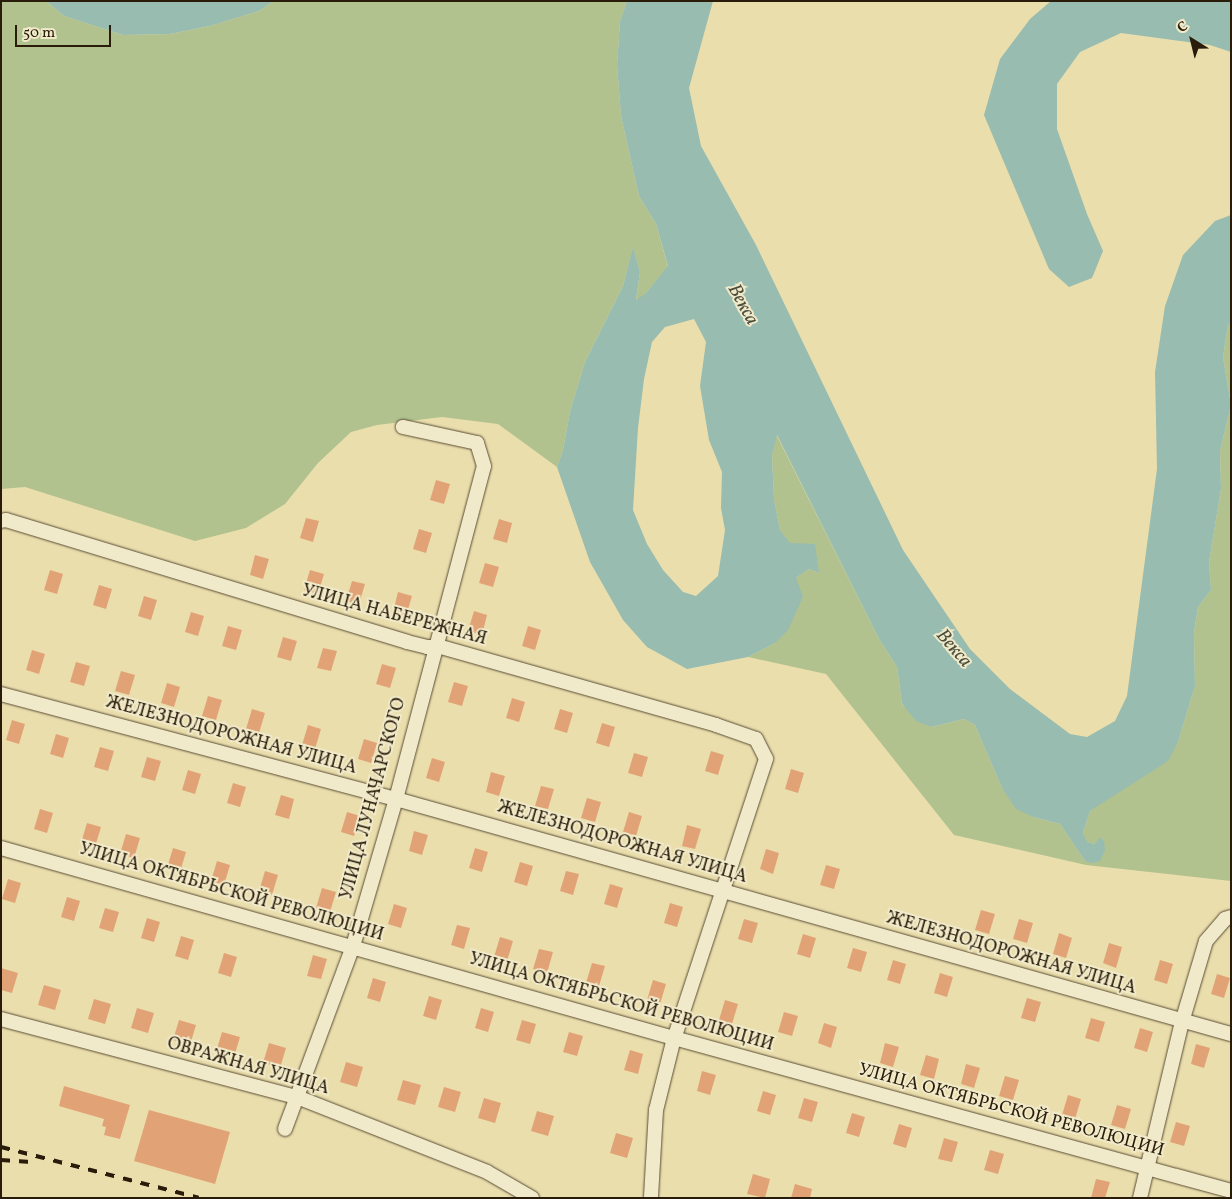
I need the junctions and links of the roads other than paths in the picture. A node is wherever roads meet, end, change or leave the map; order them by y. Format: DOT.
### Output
graph roads {
  1 [pos="403,427"];
  2 [pos="1,521"];
  3 [pos="434,647"];
  4 [pos="1,694"];
  5 [pos="396,799"];
  6 [pos="1,848"];
  7 [pos="722,891"];
  8 [pos="1231,917"];
  9 [pos="353,946"];
  10 [pos="1,1019"];
  11 [pos="1182,1022"];
  12 [pos="1231,1034"];
  13 [pos="674,1038"];
  14 [pos="297,1097"];
  15 [pos="285,1130"];
  16 [pos="1148,1168"];
  17 [pos="1231,1191"];
  18 [pos="650,1196"];
  19 [pos="532,1198"];
  20 [pos="664,1198"];
  21 [pos="1140,1198"];
  1 -- 3 [label="street, УЛИЦА ЛУНАЧАРСКОГО"];
  2 -- 3 [label="street, УЛИЦА НАБЕРЕЖНАЯ"];
  3 -- 5 [label="street, УЛИЦА ЛУНАЧАРСКОГО"];
  3 -- 7 [label="street, УЛИЦА НАБЕРЕЖНАЯ"];
  4 -- 5 [label="street, ЖЕЛЕЗНОДОРОЖНАЯ УЛИЦА"];
  5 -- 7 [label="street, ЖЕЛЕЗНОДОРОЖНАЯ УЛИЦА"];
  5 -- 9 [label="street, УЛИЦА ЛУНАЧАРСКОГО"];
  6 -- 9 [label="street, УЛИЦА ОКТЯБРЬСКОЙ РЕВОЛЮЦИИ"];
  7 -- 11 [label="street, ЖЕЛЕЗНОДОРОЖНАЯ УЛИЦА"];
  7 -- 13 [label="street"];
  8 -- 11 [label="street"];
  9 -- 13 [label="street, УЛИЦА ОКТЯБРЬСКОЙ РЕВОЛЮЦИИ"];
  9 -- 14 [label="street, УЛИЦА ЛУНАЧАРСКОГО"];
  10 -- 14 [label="street, ОВРАЖНАЯ УЛИЦА"];
  11 -- 12 [label="street, ЖЕЛЕЗНОДОРОЖНАЯ УЛИЦА"];
  11 -- 16 [label="street"];
  13 -- 16 [label="street, УЛИЦА ОКТЯБРЬСКОЙ РЕВОЛЮЦИИ"];
  13 -- 18 [label="street"];
  14 -- 15 [label="street, УЛИЦА ЛУНАЧАРСКОГО"];
  14 -- 19 [label="street, ОВРАЖНАЯ УЛИЦА"];
  16 -- 17 [label="street, УЛИЦА ОКТЯБРЬСКОЙ РЕВОЛЮЦИИ"];
  16 -- 21 [label="street"];
  18 -- 20 [label="street"];
}
